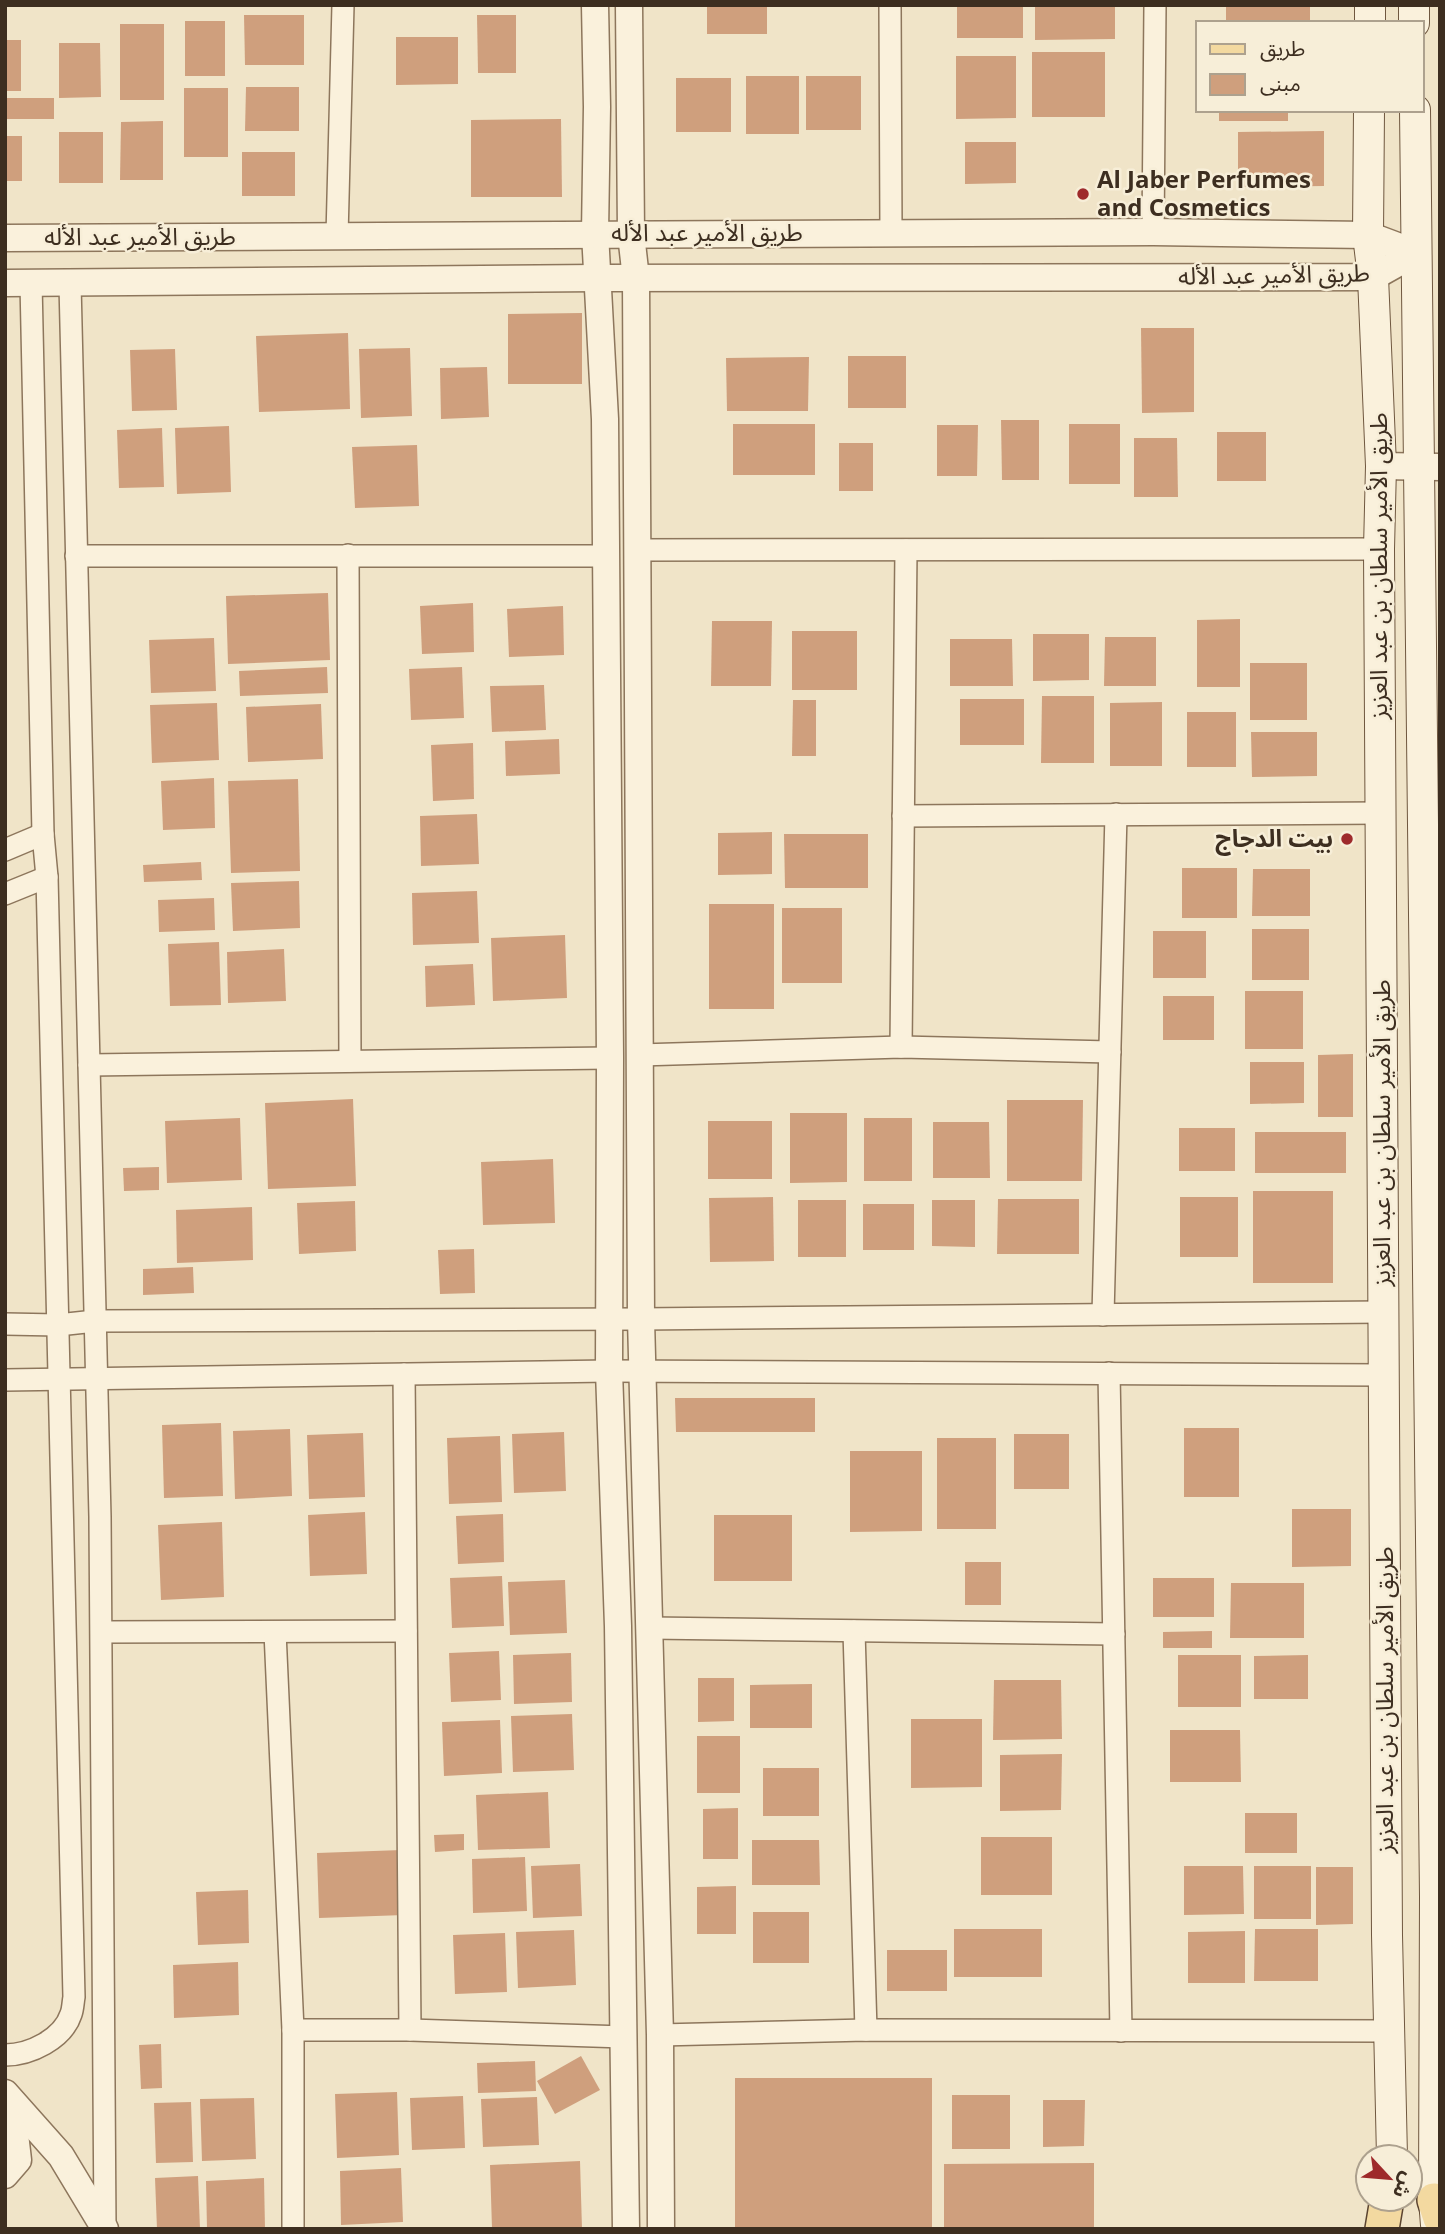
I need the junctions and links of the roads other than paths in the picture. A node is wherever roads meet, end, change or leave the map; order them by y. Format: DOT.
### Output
graph roads {
  1 [pos="343,5"];
  2 [pos="595,5"];
  3 [pos="629,5"];
  4 [pos="890,5"];
  5 [pos="1155,5"];
  6 [pos="1369,112"];
  7 [pos="1415,112"];
  8 [pos="1153,232"];
  9 [pos="595,233"];
  10 [pos="891,233"];
  11 [pos="631,234"];
  12 [pos="1368,235"];
  13 [pos="337,236"];
  14 [pos="5,238"];
  15 [pos="1416,253"];
  16 [pos="1373,277"];
  17 [pos="597,278"];
  18 [pos="636,279"];
  19 [pos="18,283"];
  20 [pos="70,284"];
  21 [pos="1381,466"];
  22 [pos="1430,467"];
  23 [pos="1379,549"];
  24 [pos="638,550"];
  25 [pos="905,550"];
  26 [pos="348,555"];
  27 [pos="76,556"];
  28 [pos="606,556"];
  29 [pos="1430,655"];
  30 [pos="1381,813"];
  31 [pos="1116,814"];
  32 [pos="903,816"];
  33 [pos="43,835"];
  34 [pos="5,849"];
  35 [pos="47,877"];
  36 [pos="5,894"];
  37 [pos="901,1047"];
  38 [pos="1110,1052"];
  39 [pos="640,1055"];
  40 [pos="610,1058"];
  41 [pos="350,1062"];
  42 [pos="89,1065"];
  43 [pos="1383,1312"];
  44 [pos="1103,1315"];
  45 [pos="610,1318"];
  46 [pos="641,1320"];
  47 [pos="95,1321"];
  48 [pos="5,1324"];
  49 [pos="1434,1324"];
  50 [pos="58,1325"];
  51 [pos="609,1371"];
  52 [pos="642,1371"];
  53 [pos="1109,1373"];
  54 [pos="404,1374"];
  55 [pos="1384,1375"];
  56 [pos="96,1379"];
  57 [pos="5,1380"];
  58 [pos="60,1381"];
  59 [pos="1435,1514"];
  60 [pos="649,1628"];
  61 [pos="406,1631"];
  62 [pos="854,1631"];
  63 [pos="102,1632"];
  64 [pos="275,1632"];
  65 [pos="1114,1634"];
  66 [pos="1437,1896"];
  67 [pos="293,2030"];
  68 [pos="410,2030"];
  69 [pos="866,2030"];
  70 [pos="1121,2031"];
  71 [pos="1388,2031"];
  72 [pos="660,2035"];
  73 [pos="624,2037"];
  74 [pos="5,2055"];
  75 [pos="1437,2071"];
  76 [pos="5,2093"];
  77 [pos="5,2118"];
  78 [pos="1392,2143"];
  79 [pos="5,2175"];
  80 [pos="1437,2215"];
  81 [pos="627,2227"];
  82 [pos="105,2229"];
  83 [pos="293,2229"];
  84 [pos="662,2229"];
  1 -- 13 [label="street"];
  2 -- 9 [label="street"];
  3 -- 11 [label="street"];
  4 -- 10 [label="street"];
  5 -- 8 [label="street"];
  6 -- 12 [label="main road, طريق الأمير سلطان بن عبد العزيز"];
  7 -- 15 [label="main road, طريق الأمير سلطان بن عبد العزيز"];
  8 -- 10 [label="street, طريق الأمير عبد الأله"];
  8 -- 12 [label="street, طريق الأمير عبد الأله"];
  9 -- 11 [label="street, طريق الأمير عبد الأله"];
  9 -- 13 [label="street, طريق الأمير عبد الأله"];
  9 -- 17 [label="street"];
  10 -- 11 [label="street, طريق الأمير عبد الأله"];
  11 -- 18 [label="street"];
  12 -- 15 [label="street, طريق الأمير عبد الأله"];
  12 -- 16 [label="main road, طريق الأمير سلطان بن عبد العزيز"];
  13 -- 14 [label="street, طريق الأمير عبد الأله"];
  15 -- 16 [label="street, طريق الأمير عبد الأله"];
  15 -- 22 [label="main road, طريق الأمير سلطان بن عبد العزيز"];
  16 -- 18 [label="street, طريق الأمير عبد الأله"];
  16 -- 21 [label="main road, طريق الأمير سلطان بن عبد العزيز"];
  17 -- 18 [label="street, طريق الأمير عبد الأله"];
  17 -- 20 [label="street, طريق الأمير عبد الأله"];
  17 -- 28 [label="street"];
  18 -- 24 [label="street"];
  19 -- 20 [label="street, طريق الأمير عبد الأله"];
  19 -- 33 [label="street"];
  20 -- 27 [label="street"];
  21 -- 22 [label="street"];
  21 -- 23 [label="main road, طريق الأمير سلطان بن عبد العزيز"];
  22 -- 29 [label="main road, طريق الأمير سلطان بن عبد العزيز"];
  23 -- 25 [label="street"];
  23 -- 30 [label="main road, طريق الأمير سلطان بن عبد العزيز"];
  24 -- 25 [label="street"];
  24 -- 39 [label="street"];
  25 -- 32 [label="street"];
  26 -- 27 [label="street"];
  26 -- 28 [label="street"];
  26 -- 41 [label="street"];
  27 -- 42 [label="street"];
  28 -- 40 [label="street"];
  29 -- 49 [label="main road, طريق الأمير سلطان بن عبد العزيز"];
  30 -- 31 [label="street"];
  30 -- 43 [label="main road, طريق الأمير سلطان بن عبد العزيز"];
  31 -- 32 [label="street"];
  31 -- 38 [label="street"];
  32 -- 37 [label="street"];
  33 -- 34 [label="street"];
  33 -- 35 [label="street"];
  35 -- 36 [label="street"];
  35 -- 50 [label="street"];
  37 -- 38 [label="street"];
  37 -- 39 [label="street"];
  38 -- 44 [label="street"];
  39 -- 46 [label="street"];
  40 -- 41 [label="street"];
  40 -- 45 [label="street"];
  41 -- 42 [label="street"];
  42 -- 47 [label="street"];
  43 -- 44 [label="street"];
  43 -- 55 [label="main road, طريق الأمير سلطان بن عبد العزيز"];
  44 -- 46 [label="street"];
  45 -- 46 [label="street"];
  45 -- 47 [label="street"];
  45 -- 51 [label="street"];
  46 -- 52 [label="street"];
  47 -- 50 [label="street"];
  47 -- 56 [label="street"];
  48 -- 50 [label="street"];
  49 -- 59 [label="main road, طريق الأمير سلطان بن عبد العزيز"];
  50 -- 58 [label="street"];
  51 -- 52 [label="street"];
  51 -- 54 [label="street"];
  51 -- 73 [label="street"];
  52 -- 53 [label="street"];
  52 -- 60 [label="street"];
  53 -- 55 [label="street"];
  53 -- 65 [label="street"];
  54 -- 56 [label="street"];
  54 -- 61 [label="street"];
  55 -- 71 [label="main road, طريق الأمير سلطان بن عبد العزيز"];
  56 -- 58 [label="street"];
  56 -- 63 [label="street"];
  57 -- 58 [label="street"];
  58 -- 74 [label="street"];
  59 -- 66 [label="main road, طريق الأمير سلطان بن عبد العزيز"];
  60 -- 62 [label="street"];
  60 -- 72 [label="street"];
  61 -- 64 [label="street"];
  61 -- 68 [label="street"];
  62 -- 65 [label="street"];
  62 -- 69 [label="street"];
  63 -- 64 [label="street"];
  63 -- 82 [label="street"];
  64 -- 67 [label="street"];
  65 -- 70 [label="street"];
  66 -- 75 [label="main road, طريق الأمير سلطان بن عبد العزيز"];
  67 -- 68 [label="street"];
  67 -- 83 [label="street"];
  68 -- 73 [label="street"];
  69 -- 70 [label="street"];
  69 -- 72 [label="street"];
  70 -- 71 [label="street"];
  71 -- 78 [label="main road, طريق الأمير سلطان بن عبد العزيز"];
  72 -- 84 [label="street"];
  73 -- 81 [label="street"];
  75 -- 80 [label="main road, طريق الأمير سلطان بن عبد العزيز"];
  76 -- 82 [label="street"];
  77 -- 79 [label="street"];
}
